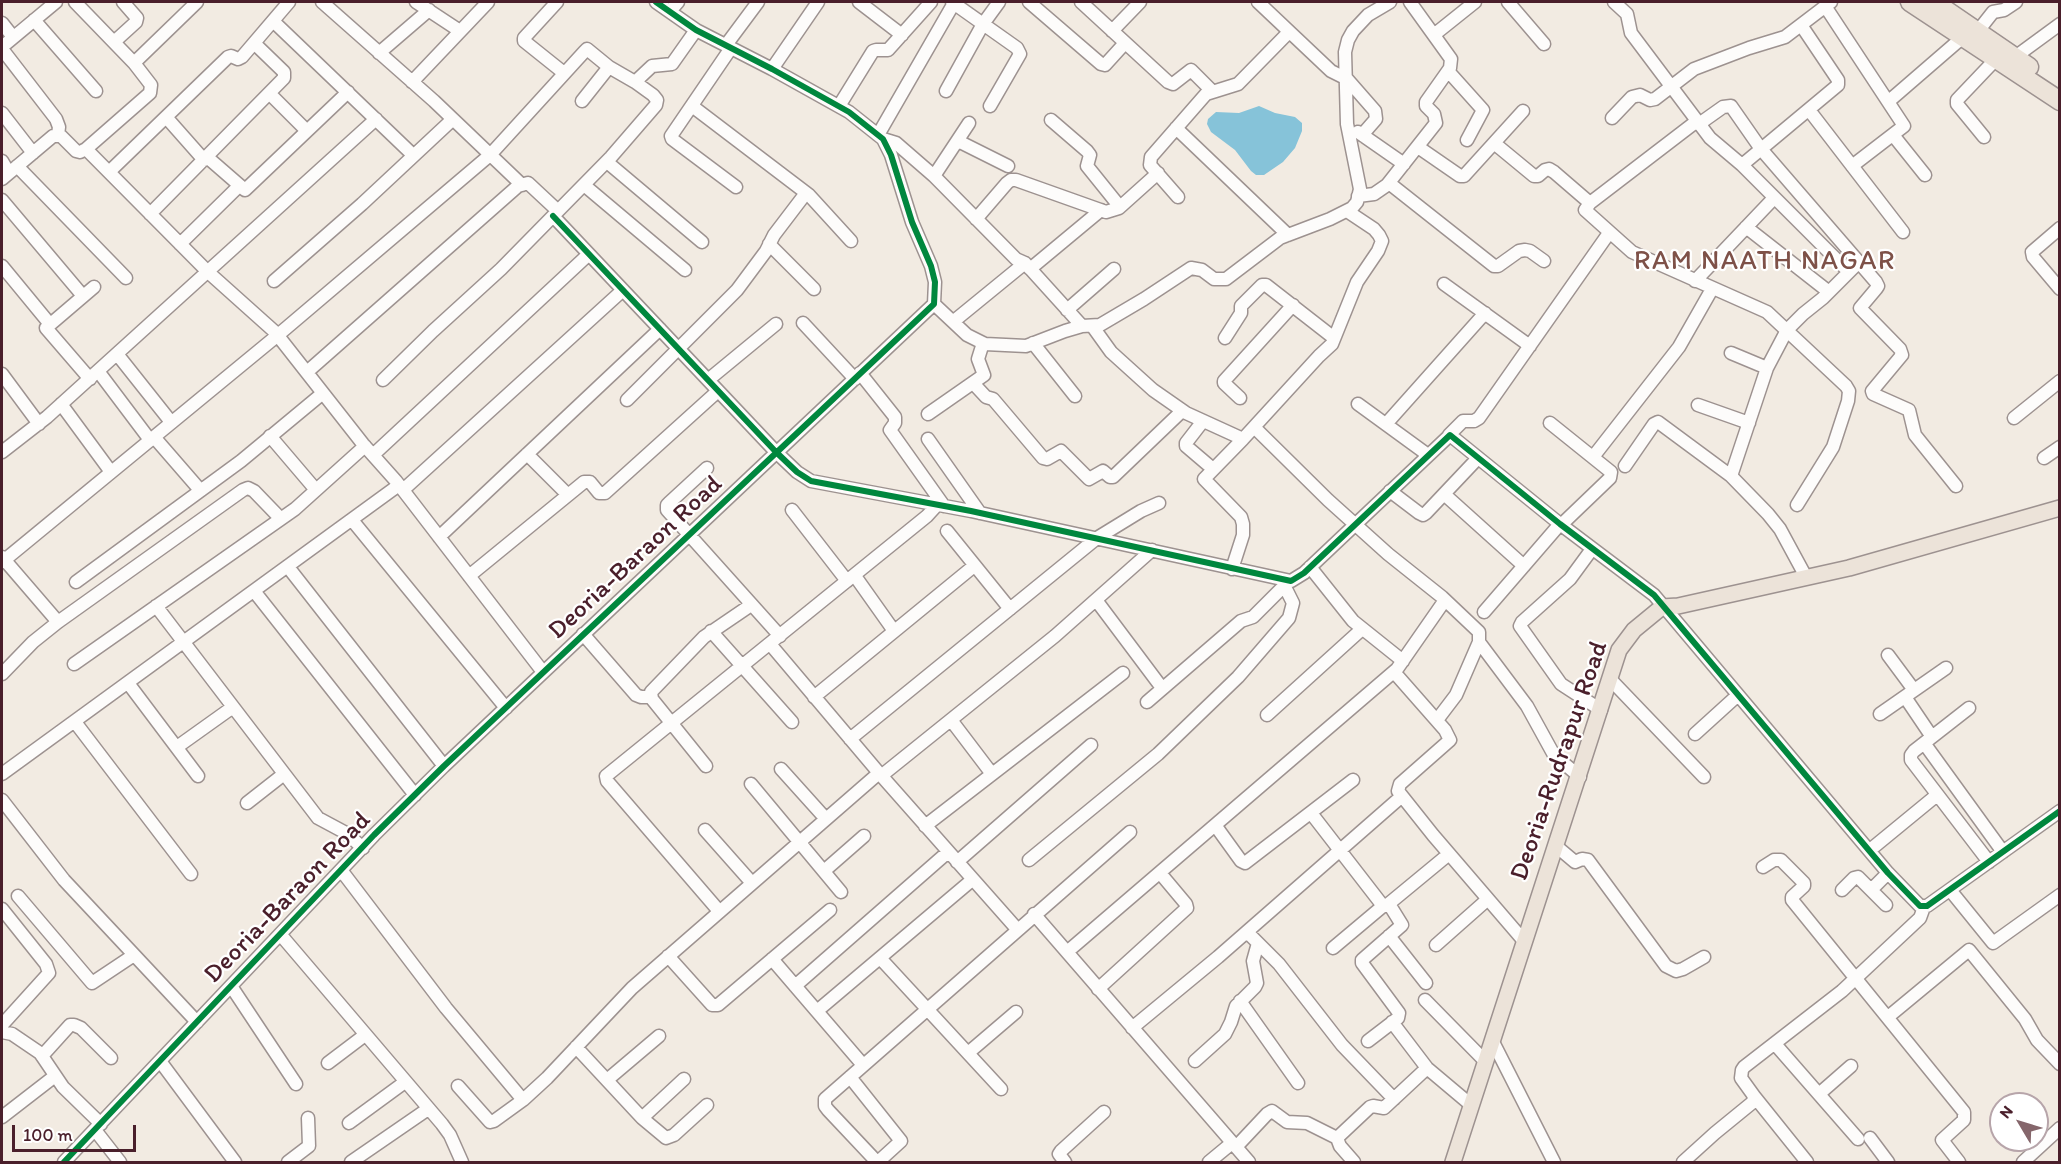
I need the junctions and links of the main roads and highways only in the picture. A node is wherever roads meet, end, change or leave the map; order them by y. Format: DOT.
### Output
graph roads {
  1 [pos="1910,2"];
  2 [pos="1935,2"];
  3 [pos="1970,34"];
  4 [pos="2060,88"];
  5 [pos="2060,101"];
  6 [pos="2060,508"];
  7 [pos="1453,1162"];
  1 -- 3 [label="highway"];
  2 -- 3 [label="highway"];
  3 -- 4 [label="highway"];
  3 -- 5 [label="highway"];
  6 -- 7 [label="main road, Deoria-Rudrapur Road"];
}
